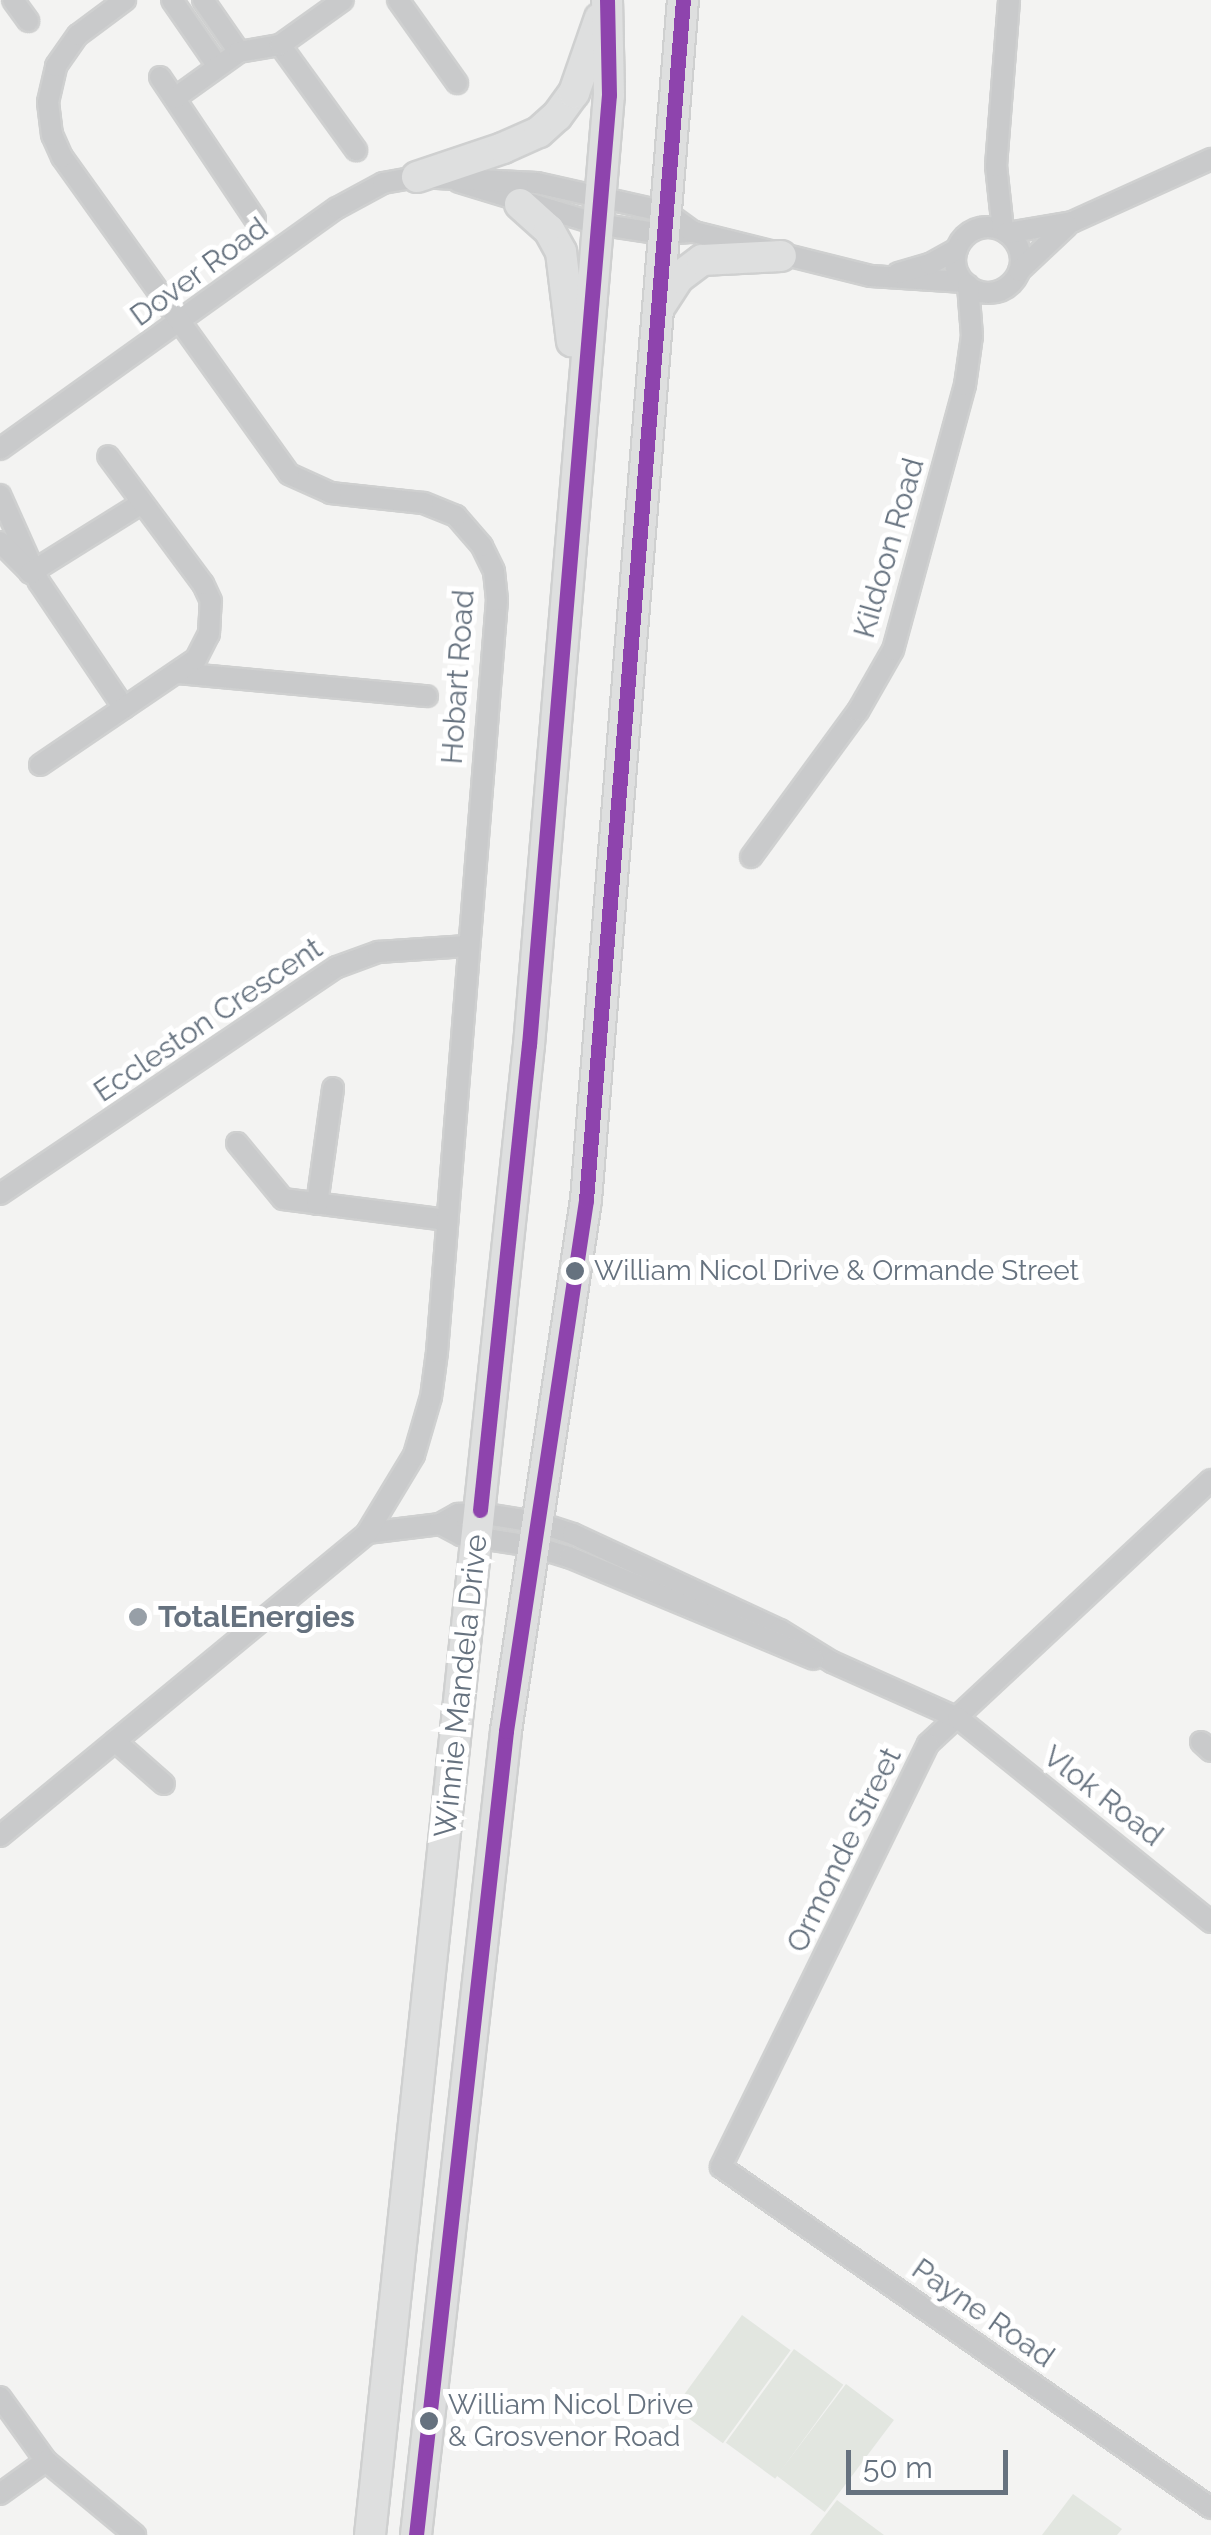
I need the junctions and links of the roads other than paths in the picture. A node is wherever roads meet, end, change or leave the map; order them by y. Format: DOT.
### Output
graph roads {
  1 [pos="13,0"];
  2 [pos="125,0"];
  3 [pos="172,0"];
  4 [pos="204,0"];
  5 [pos="342,0"];
  6 [pos="398,0"];
  7 [pos="607,0"];
  8 [pos="683,0"];
  9 [pos="1009,0"];
  10 [pos="28,21"];
  11 [pos="280,45"];
  12 [pos="239,52"];
  13 [pos="217,65"];
  14 [pos="160,77"];
  15 [pos="458,83"];
  16 [pos="175,98"];
  17 [pos="356,150"];
  18 [pos="1211,159"];
  19 [pos="996,166"];
  20 [pos="431,177"];
  21 [pos="520,204"];
  22 [pos="598,211"];
  23 [pos="256,220"];
  24 [pos="1072,222"];
  25 [pos="674,226"];
  26 [pos="974,230"];
  27 [pos="1005,232"];
  28 [pos="957,249"];
  29 [pos="781,256"];
  30 [pos="1019,271"];
  31 [pos="871,276"];
  32 [pos="966,284"];
  33 [pos="997,291"];
  34 [pos="657,310"];
  35 [pos="182,322"];
  36 [pos="972,336"];
  37 [pos="581,403"];
  38 [pos="0,449"];
  39 [pos="108,456"];
  40 [pos="0,495"];
  41 [pos="142,503"];
  42 [pos="0,542"];
  43 [pos="35,575"];
  44 [pos="177,673"];
  45 [pos="427,696"];
  46 [pos="124,708"];
  47 [pos="40,765"];
  48 [pos="752,857"];
  49 [pos="467,946"];
  50 [pos="333,1088"];
  51 [pos="237,1143"];
  52 [pos="0,1194"];
  53 [pos="317,1204"];
  54 [pos="446,1220"];
  55 [pos="1211,1480"];
  56 [pos="478,1526"];
  57 [pos="367,1533"];
  58 [pos="534,1534"];
  59 [pos="958,1718"];
  60 [pos="115,1740"];
  61 [pos="164,1784"];
  62 [pos="0,1836"];
  63 [pos="1210,1918"];
  64 [pos="720,2167"];
  65 [pos="0,2396"];
  66 [pos="46,2461"];
  67 [pos="0,2494"];
  68 [pos="1211,2508"];
  69 [pos="135,2535"];
  70 [pos="370,2535"];
  71 [pos="416,2535"];
  1 -- 10 [label="street"];
  2 -- 35 [label="street, Hobart Road"];
  3 -- 13 [label="street"];
  4 -- 12 [label="street"];
  5 -- 11 [label="street"];
  6 -- 15 [label="street"];
  7 -- 20 [label="main road"];
  7 -- 22 [label="main road, Winnie Mandela Drive"];
  8 -- 25 [label="main road, Winnie Mandela Drive"];
  9 -- 19 [label="street"];
  11 -- 12 [label="street"];
  11 -- 17 [label="street"];
  12 -- 13 [label="street"];
  13 -- 16 [label="street"];
  14 -- 16 [label="street"];
  16 -- 23 [label="street"];
  18 -- 24 [label="street"];
  19 -- 26 [label="street"];
  19 -- 27 [label="street"];
  20 -- 21 [label="street"];
  20 -- 22 [label="street, Dover Road"];
  20 -- 35 [label="street, Dover Road"];
  21 -- 22 [label="street"];
  21 -- 37 [label="main road"];
  22 -- 25 [label="street"];
  22 -- 37 [label="main road, Winnie Mandela Drive"];
  24 -- 27 [label="street"];
  24 -- 30 [label="street"];
  25 -- 29 [label="street"];
  25 -- 34 [label="main road, Winnie Mandela Drive"];
  26 -- 27 [label="street"];
  26 -- 28 [label="street"];
  27 -- 30 [label="street"];
  28 -- 31 [label="street"];
  28 -- 32 [label="street"];
  29 -- 31 [label="street"];
  29 -- 34 [label="main road"];
  30 -- 33 [label="street"];
  31 -- 32 [label="street"];
  32 -- 33 [label="street"];
  32 -- 36 [label="street, Kildoon Road"];
  33 -- 36 [label="street, Kildoon Road"];
  34 -- 58 [label="main road, Winnie Mandela Drive"];
  35 -- 38 [label="street, Dover Road"];
  35 -- 49 [label="street, Hobart Road"];
  36 -- 48 [label="street, Kildoon Road"];
  37 -- 56 [label="main road, Winnie Mandela Drive"];
  39 -- 41 [label="street"];
  40 -- 43 [label="street"];
  41 -- 43 [label="street"];
  41 -- 44 [label="street"];
  42 -- 43 [label="street"];
  43 -- 46 [label="street"];
  44 -- 45 [label="street"];
  44 -- 46 [label="street"];
  46 -- 47 [label="street"];
  49 -- 52 [label="street, Eccleston Crescent"];
  49 -- 54 [label="street, Hobart Road"];
  50 -- 53 [label="street"];
  51 -- 53 [label="street"];
  53 -- 54 [label="street"];
  54 -- 57 [label="street, Hobart Road"];
  55 -- 59 [label="street, Ormonde Street"];
  56 -- 57 [label="street"];
  56 -- 58 [label="street"];
  56 -- 70 [label="main road, Winnie Mandela Drive"];
  57 -- 60 [label="street, Hobart Road"];
  58 -- 59 [label="street, Vlok Road"];
  58 -- 71 [label="main road, Winnie Mandela Drive"];
  59 -- 63 [label="street, Vlok Road"];
  59 -- 64 [label="street, Ormonde Street"];
  60 -- 61 [label="street"];
  60 -- 62 [label="street, Hobart Road"];
  64 -- 68 [label="street, Payne Road"];
  65 -- 66 [label="street"];
  66 -- 67 [label="street"];
  66 -- 69 [label="street"];
}
